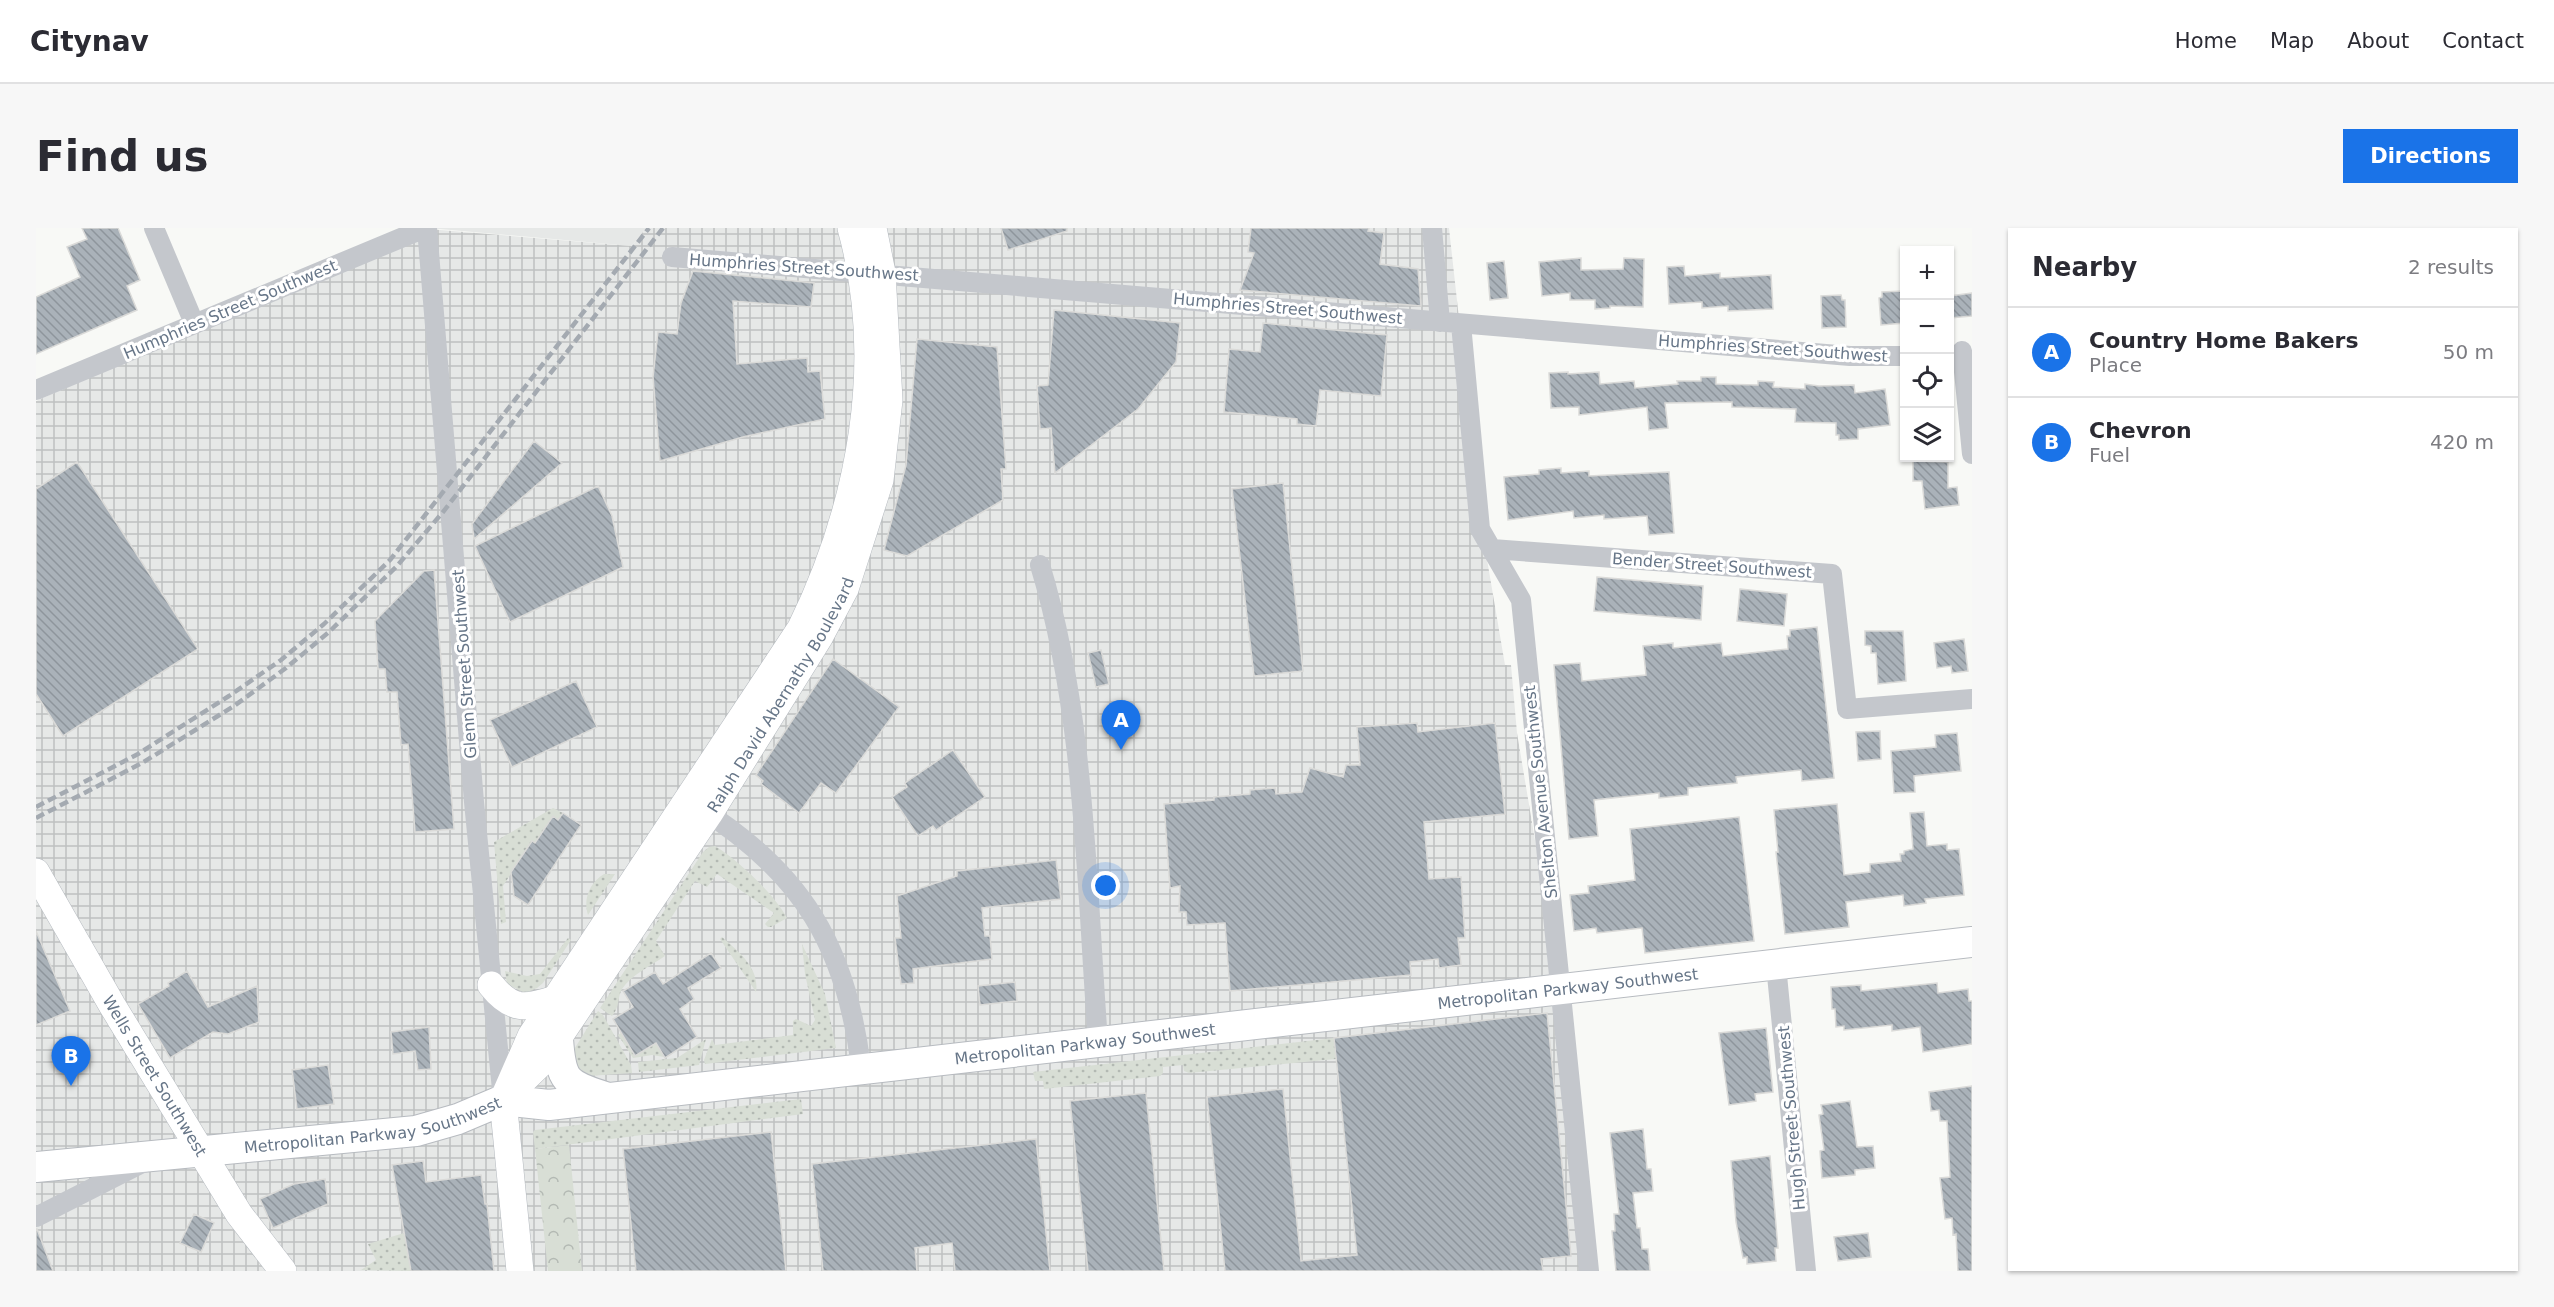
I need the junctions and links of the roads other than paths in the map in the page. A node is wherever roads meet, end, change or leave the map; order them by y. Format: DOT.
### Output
graph roads {
  1 [pos="154,228"];
  2 [pos="426,228"];
  3 [pos="851,228"];
  4 [pos="873,228"];
  5 [pos="1432,228"];
  6 [pos="672,257"];
  7 [pos="872,272"];
  8 [pos="1440,322"];
  9 [pos="194,323"];
  10 [pos="1461,324"];
  11 [pos="1961,351"];
  12 [pos="1900,356"];
  13 [pos="36,390"];
  14 [pos="1972,454"];
  15 [pos="1492,549"];
  16 [pos="1040,565"];
  17 [pos="1972,699"];
  18 [pos="686,800"];
  19 [pos="709,814"];
  20 [pos="36,872"];
  21 [pos="1972,942"];
  22 [pos="1776,965"];
  23 [pos="491,985"];
  24 [pos="1559,989"];
  25 [pos="555,999"];
  26 [pos="558,1039"];
  27 [pos="1098,1041"];
  28 [pos="861,1068"];
  29 [pos="608,1098"];
  30 [pos="502,1100"];
  31 [pos="202,1152"];
  32 [pos="157,1156"];
  33 [pos="36,1167"];
  34 [pos="36,1216"];
  35 [pos="273,1267"];
  36 [pos="520,1271"];
  37 [pos="1589,1271"];
  38 [pos="1806,1271"];
  1 -- 9 [label="street"];
  2 -- 9 [label="street, Humphries Street Southwest"];
  2 -- 23 [label="street, Glenn Street Southwest"];
  3 -- 7 [label="main road, Ralph David Abernathy Boulevard"];
  4 -- 7 [label="main road, Ralph David Abernathy Boulevard"];
  5 -- 8 [label="street"];
  6 -- 7 [label="street, Humphries Street Southwest"];
  7 -- 8 [label="street, Humphries Street Southwest"];
  7 -- 18 [label="main road, Ralph David Abernathy Boulevard"];
  7 -- 19 [label="main road, Ralph David Abernathy Boulevard"];
  8 -- 10 [label="street, Humphries Street Southwest"];
  9 -- 13 [label="street, Humphries Street Southwest"];
  10 -- 12 [label="street, Humphries Street Southwest"];
  10 -- 15 [label="street, Shelton Avenue Southwest"];
  11 -- 14 [label="street"];
  15 -- 17 [label="street, Bender Street Southwest"];
  15 -- 24 [label="street, Shelton Avenue Southwest"];
  16 -- 27 [label="street"];
  18 -- 19 [label="street"];
  18 -- 25 [label="main road, Ralph David Abernathy Boulevard"];
  19 -- 26 [label="main road, Ralph David Abernathy Boulevard"];
  19 -- 28 [label="street"];
  20 -- 31 [label="main road, Wells Street Southwest"];
  21 -- 22 [label="main road, Metropolitan Parkway Southwest"];
  22 -- 24 [label="main road, Metropolitan Parkway Southwest"];
  22 -- 38 [label="street, Hugh Street Southwest"];
  23 -- 25 [label="main road"];
  23 -- 30 [label="street, Glenn Street Southwest"];
  24 -- 27 [label="main road, Metropolitan Parkway Southwest"];
  24 -- 37 [label="street, Shelton Avenue Southwest"];
  25 -- 30 [label="main road, Ralph David Abernathy Boulevard"];
  26 -- 29 [label="main road"];
  26 -- 30 [label="main road, Ralph David Abernathy Boulevard"];
  27 -- 28 [label="main road, Metropolitan Parkway Southwest"];
  28 -- 29 [label="main road, Metropolitan Parkway Southwest"];
  29 -- 30 [label="main road, Metropolitan Parkway Southwest"];
  30 -- 31 [label="main road, Metropolitan Parkway Southwest"];
  30 -- 36 [label="main road"];
  31 -- 32 [label="main road, Metropolitan Parkway Southwest"];
  31 -- 35 [label="main road, Wells Street Southwest"];
  32 -- 33 [label="main road, Metropolitan Parkway Southwest"];
  32 -- 34 [label="street"];
}
